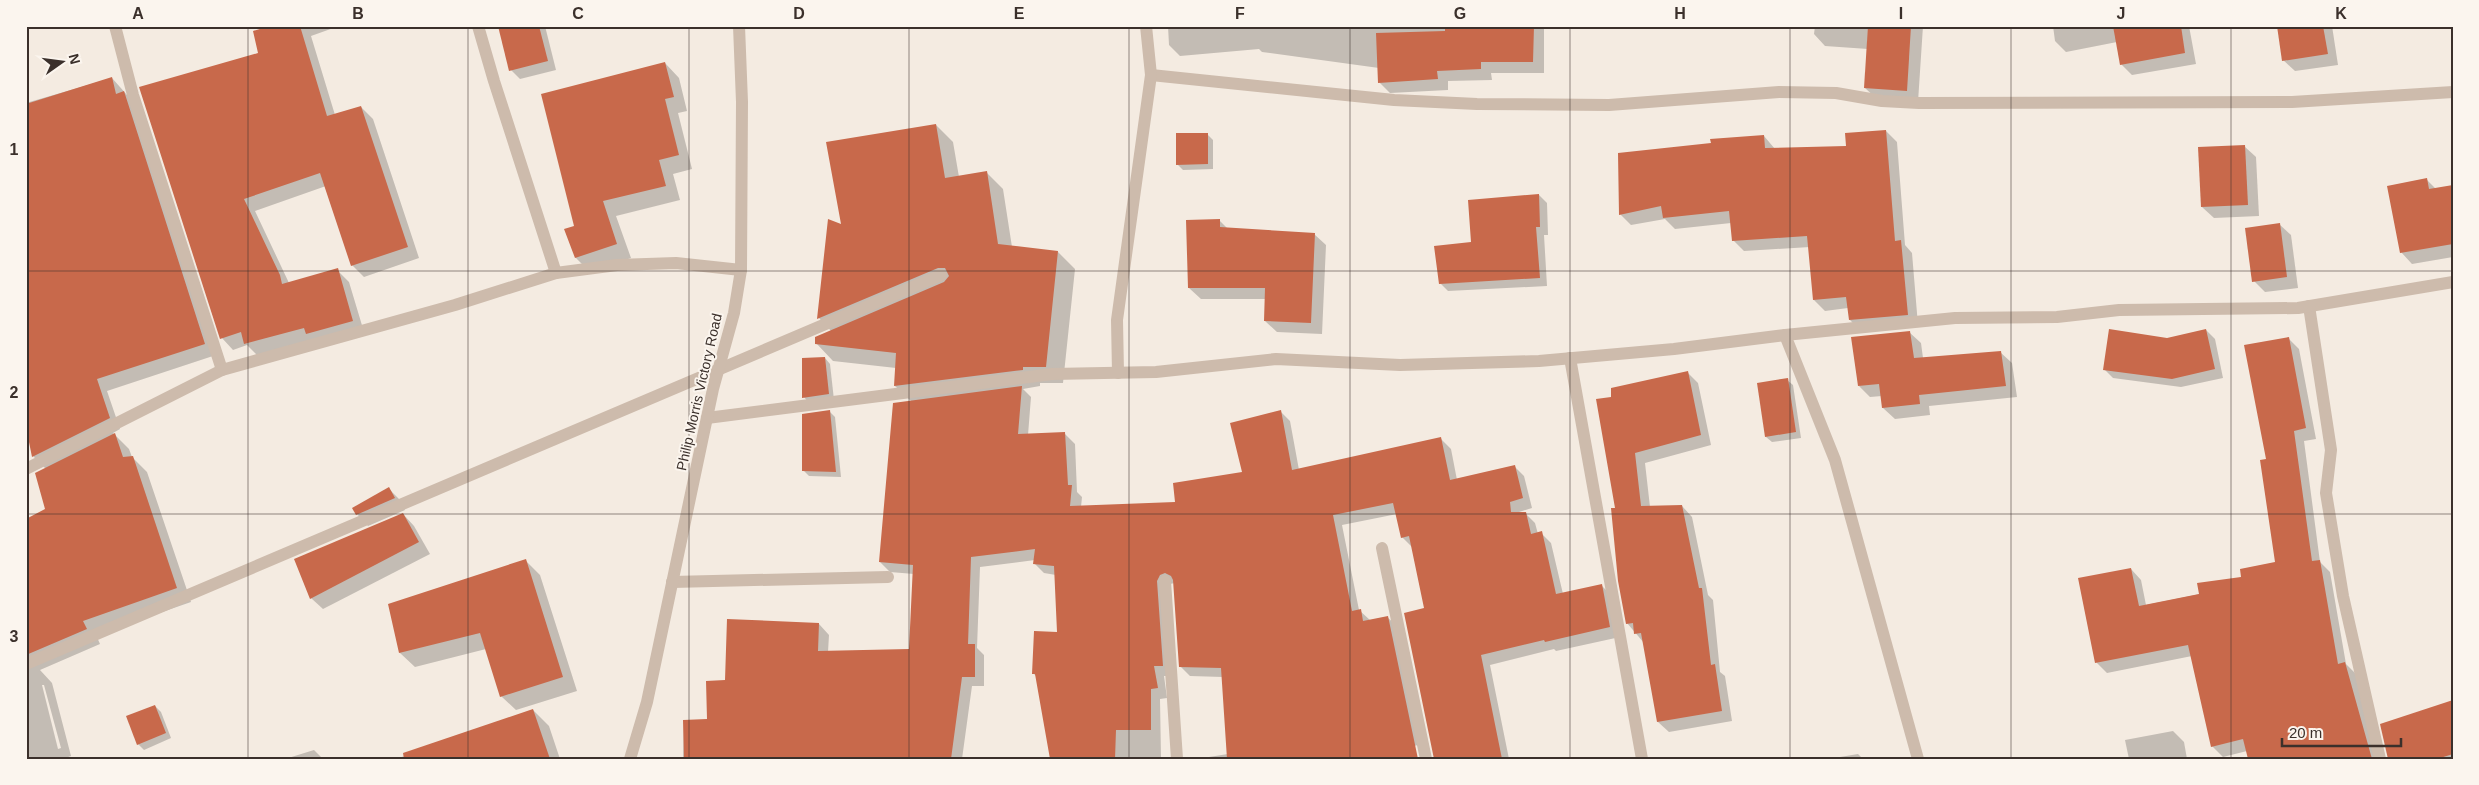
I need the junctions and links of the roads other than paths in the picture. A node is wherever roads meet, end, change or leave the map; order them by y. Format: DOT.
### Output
graph roads {
  1 [pos="115,26"];
  2 [pos="478,26"];
  3 [pos="739,26"];
  4 [pos="1146,26"];
  5 [pos="1151,75"];
  6 [pos="2453,92"];
  7 [pos="741,270"];
  8 [pos="556,273"];
  9 [pos="940,275"];
  10 [pos="2453,282"];
  11 [pos="2309,306"];
  12 [pos="1785,334"];
  13 [pos="1570,358"];
  14 [pos="222,370"];
  15 [pos="1118,374"];
  16 [pos="707,418"];
  17 [pos="26,470"];
  18 [pos="1382,548"];
  19 [pos="888,577"];
  20 [pos="672,582"];
  21 [pos="1165,582"];
  22 [pos="26,664"];
  23 [pos="630,759"];
  24 [pos="1177,759"];
  25 [pos="1426,759"];
  26 [pos="1642,759"];
  27 [pos="1918,759"];
  28 [pos="2380,759"];
  1 -- 14 [label="street"];
  2 -- 8 [label="street"];
  3 -- 7 [label="street, Philip Morris Victory Road"];
  4 -- 5 [label="street"];
  5 -- 6 [label="street"];
  5 -- 15 [label="street"];
  7 -- 8 [label="street"];
  7 -- 16 [label="street, Philip Morris Victory Road"];
  8 -- 14 [label="street"];
  9 -- 22 [label="street"];
  10 -- 11 [label="street"];
  11 -- 12 [label="street"];
  11 -- 28 [label="street"];
  12 -- 13 [label="street"];
  12 -- 27 [label="street"];
  13 -- 15 [label="street"];
  13 -- 26 [label="street"];
  14 -- 17 [label="street"];
  15 -- 16 [label="street"];
  16 -- 20 [label="street, Philip Morris Victory Road"];
  18 -- 25 [label="street"];
  19 -- 20 [label="street"];
  20 -- 23 [label="street, Philip Morris Victory Road"];
  21 -- 24 [label="street"];
}
